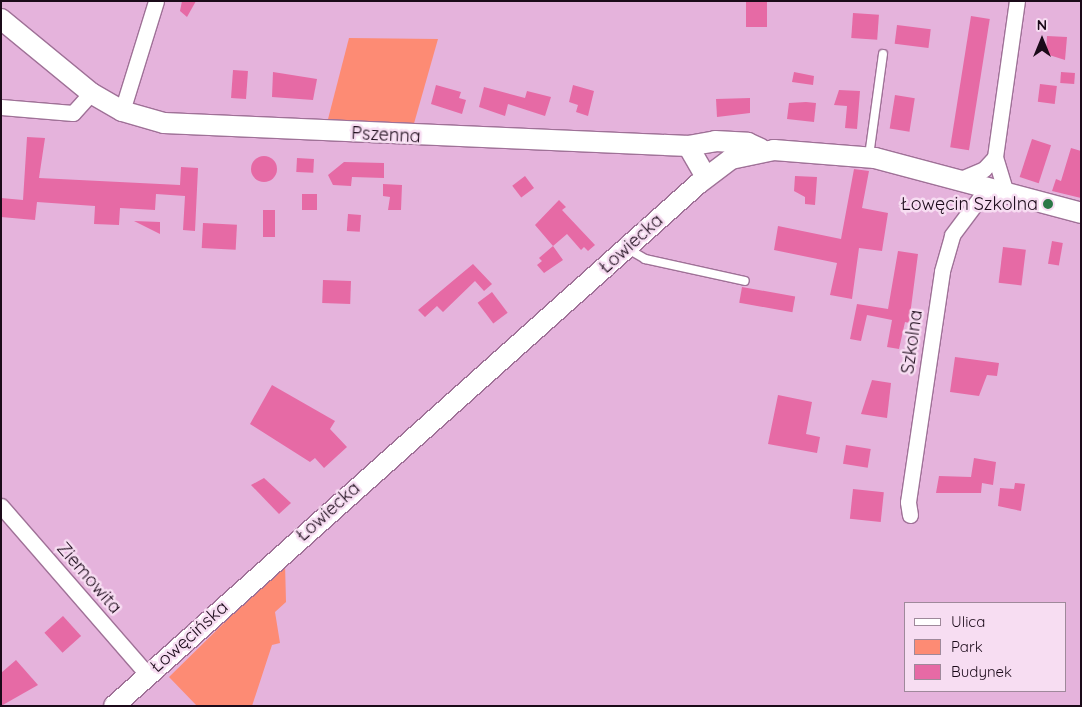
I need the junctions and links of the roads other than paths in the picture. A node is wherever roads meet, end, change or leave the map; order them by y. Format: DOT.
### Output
graph roads {
  1 [pos="156,1"];
  2 [pos="1017,1"];
  3 [pos="1,19"];
  4 [pos="883,54"];
  5 [pos="91,93"];
  6 [pos="1,107"];
  7 [pos="122,111"];
  8 [pos="695,144"];
  9 [pos="763,150"];
  10 [pos="995,157"];
  11 [pos="869,158"];
  12 [pos="713,172"];
  13 [pos="962,179"];
  14 [pos="997,190"];
  15 [pos="1081,214"];
  16 [pos="627,248"];
  17 [pos="746,281"];
  18 [pos="1,506"];
  19 [pos="910,515"];
  20 [pos="264,569"];
  21 [pos="148,675"];
  22 [pos="114,706"];
  1 -- 7 [label="street"];
  2 -- 10 [label="street"];
  3 -- 5 [label="street, Pszenna"];
  4 -- 11 [label="lane"];
  5 -- 6 [label="street"];
  5 -- 7 [label="street, Pszenna"];
  7 -- 8 [label="street, Pszenna"];
  8 -- 9 [label="street, Pszenna"];
  8 -- 12 [label="street"];
  9 -- 11 [label="street, Łowiecka"];
  9 -- 12 [label="street, Łowiecka"];
  10 -- 13 [label="street"];
  10 -- 14 [label="street"];
  11 -- 13 [label="street, Łowiecka"];
  12 -- 16 [label="street, Łowiecka"];
  13 -- 14 [label="street, Łowiecka"];
  14 -- 15 [label="street, Łowiecka"];
  14 -- 19 [label="street, Szkolna"];
  16 -- 17 [label="lane"];
  16 -- 20 [label="street, Łowiecka"];
  18 -- 21 [label="street, Ziemowita"];
  20 -- 21 [label="street, Łowęcińska"];
  21 -- 22 [label="street, Łowęcińska"];
}
